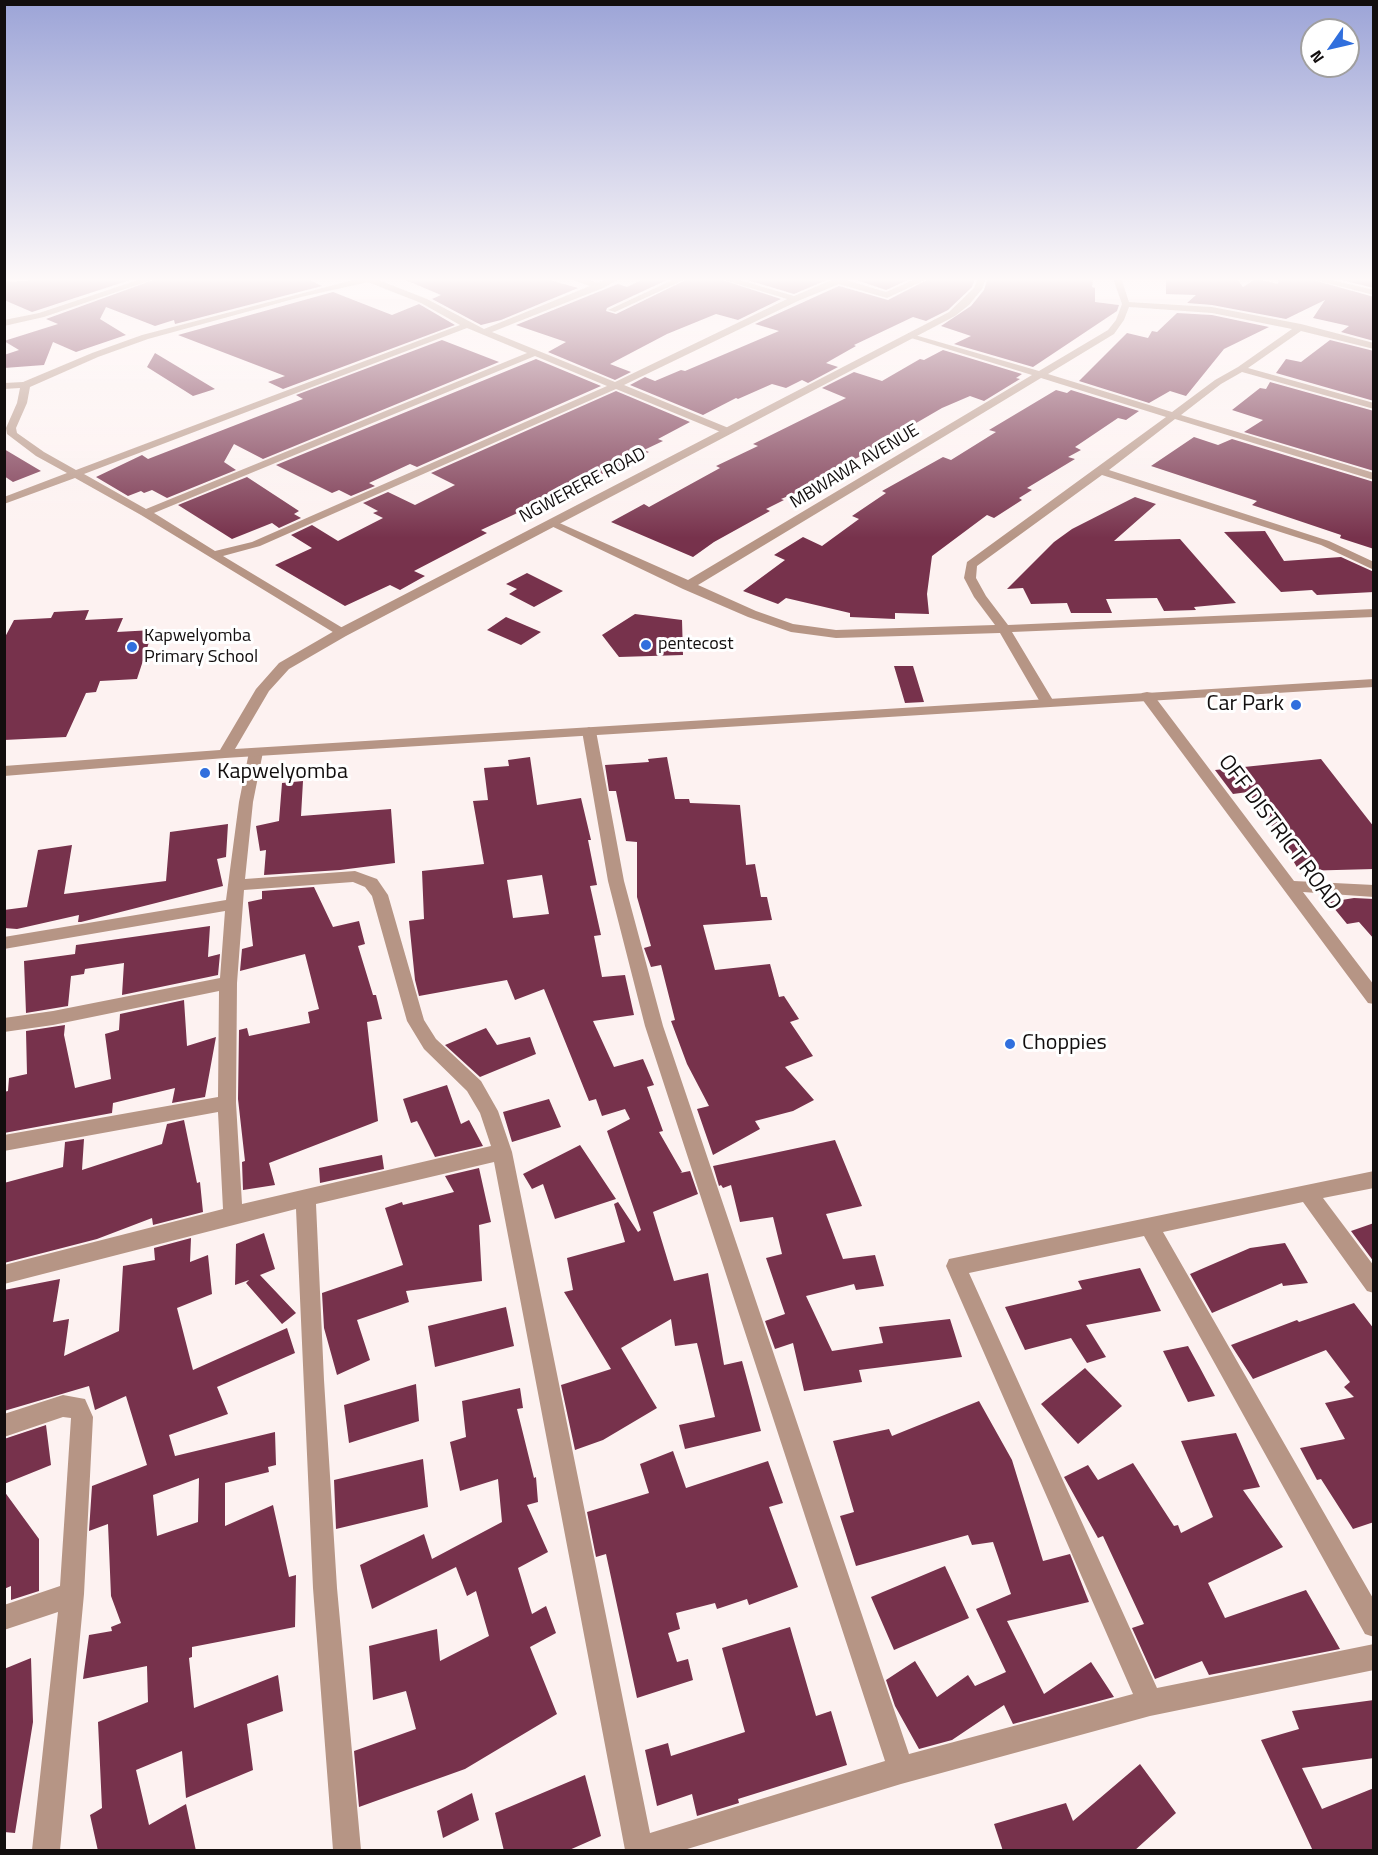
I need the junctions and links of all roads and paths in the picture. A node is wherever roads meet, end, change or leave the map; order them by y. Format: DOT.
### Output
graph roads {
  1 [pos="73,365"];
  2 [pos="366,365"];
  3 [pos="507,365"];
  4 [pos="565,365"];
  5 [pos="659,365"];
  6 [pos="854,365"];
  7 [pos="1008,365"];
  8 [pos="1059,365"];
  9 [pos="1248,365"];
  10 [pos="1242,369"];
  11 [pos="1042,375"];
  12 [pos="25,385"];
  13 [pos="617,385"];
  14 [pos="4,386"];
  15 [pos="1374,406"];
  16 [pos="1173,415"];
  17 [pos="727,431"];
  18 [pos="1101,471"];
  19 [pos="77,475"];
  20 [pos="1374,477"];
  21 [pos="4,501"];
  22 [pos="145,513"];
  23 [pos="551,523"];
  24 [pos="256,544"];
  25 [pos="212,555"];
  26 [pos="1374,567"];
  27 [pos="234,568"];
  28 [pos="687,586"];
  29 [pos="1374,613"];
  30 [pos="1004,629"];
  31 [pos="341,633"];
  32 [pos="1374,683"];
  33 [pos="1147,696"];
  34 [pos="1047,702"];
  35 [pos="589,731"];
  36 [pos="256,752"];
  37 [pos="225,754"];
  38 [pos="4,771"];
  39 [pos="236,885"];
  40 [pos="1291,886"];
  41 [pos="1374,891"];
  42 [pos="234,904"];
  43 [pos="4,943"];
  44 [pos="228,983"];
  45 [pos="1374,998"];
  46 [pos="4,1025"];
  47 [pos="227,1103"];
  48 [pos="4,1143"];
  49 [pos="502,1152"];
  50 [pos="1374,1179"];
  51 [pos="1308,1193"];
  52 [pos="306,1199"];
  53 [pos="233,1215"];
  54 [pos="1149,1226"];
  55 [pos="4,1275"];
  56 [pos="1374,1284"];
  57 [pos="4,1426"];
  58 [pos="72,1594"];
  59 [pos="4,1618"];
  60 [pos="1374,1625"];
  61 [pos="1374,1657"];
  62 [pos="1150,1703"];
  63 [pos="901,1770"];
  64 [pos="46,1851"];
  65 [pos="347,1851"];
  66 [pos="640,1851"];
  1 -- 12 [label="street"];
  2 -- 19 [label="street"];
  3 -- 22 [label="street"];
  4 -- 13 [label="street"];
  5 -- 13 [label="street"];
  6 -- 17 [label="street, NGWERERE ROAD"];
  7 -- 11 [label="street"];
  8 -- 11 [label="street, MBWAWA AVENUE"];
  9 -- 10 [label="street"];
  10 -- 15 [label="street"];
  10 -- 16 [label="street"];
  11 -- 16 [label="street"];
  11 -- 28 [label="street, MBWAWA AVENUE"];
  12 -- 14 [label="street"];
  12 -- 19 [label="street"];
  13 -- 17 [label="street"];
  13 -- 24 [label="street"];
  16 -- 18 [label="street"];
  16 -- 20 [label="street"];
  17 -- 23 [label="street, NGWERERE ROAD"];
  18 -- 26 [label="street"];
  18 -- 30 [label="street"];
  19 -- 21 [label="street"];
  19 -- 22 [label="street"];
  22 -- 25 [label="street"];
  23 -- 28 [label="street"];
  23 -- 31 [label="street, NGWERERE ROAD"];
  24 -- 25 [label="street"];
  24 -- 27 [label="street"];
  25 -- 27 [label="street"];
  27 -- 31 [label="street"];
  28 -- 30 [label="street"];
  29 -- 30 [label="street"];
  30 -- 34 [label="street"];
  31 -- 37 [label="street, NGWERERE ROAD"];
  32 -- 33 [label="street"];
  33 -- 34 [label="street"];
  33 -- 40 [label="street, OFF DISTRICT ROAD"];
  34 -- 35 [label="street"];
  35 -- 36 [label="street"];
  35 -- 63 [label="street"];
  36 -- 37 [label="street"];
  36 -- 39 [label="street"];
  37 -- 38 [label="street"];
  39 -- 42 [label="street"];
  39 -- 49 [label="street"];
  40 -- 41 [label="street"];
  40 -- 45 [label="street, OFF DISTRICT ROAD"];
  42 -- 43 [label="street"];
  42 -- 44 [label="street"];
  44 -- 46 [label="street"];
  44 -- 47 [label="street"];
  47 -- 48 [label="street"];
  47 -- 53 [label="street"];
  49 -- 52 [label="street"];
  49 -- 66 [label="street"];
  50 -- 51 [label="street"];
  51 -- 54 [label="street"];
  51 -- 56 [label="street"];
  52 -- 53 [label="street"];
  52 -- 65 [label="street"];
  53 -- 55 [label="street"];
  54 -- 60 [label="street"];
  54 -- 62 [label="street"];
  57 -- 58 [label="street"];
  58 -- 59 [label="street"];
  58 -- 64 [label="street"];
  61 -- 62 [label="street"];
  62 -- 63 [label="street"];
  63 -- 66 [label="street"];
}
